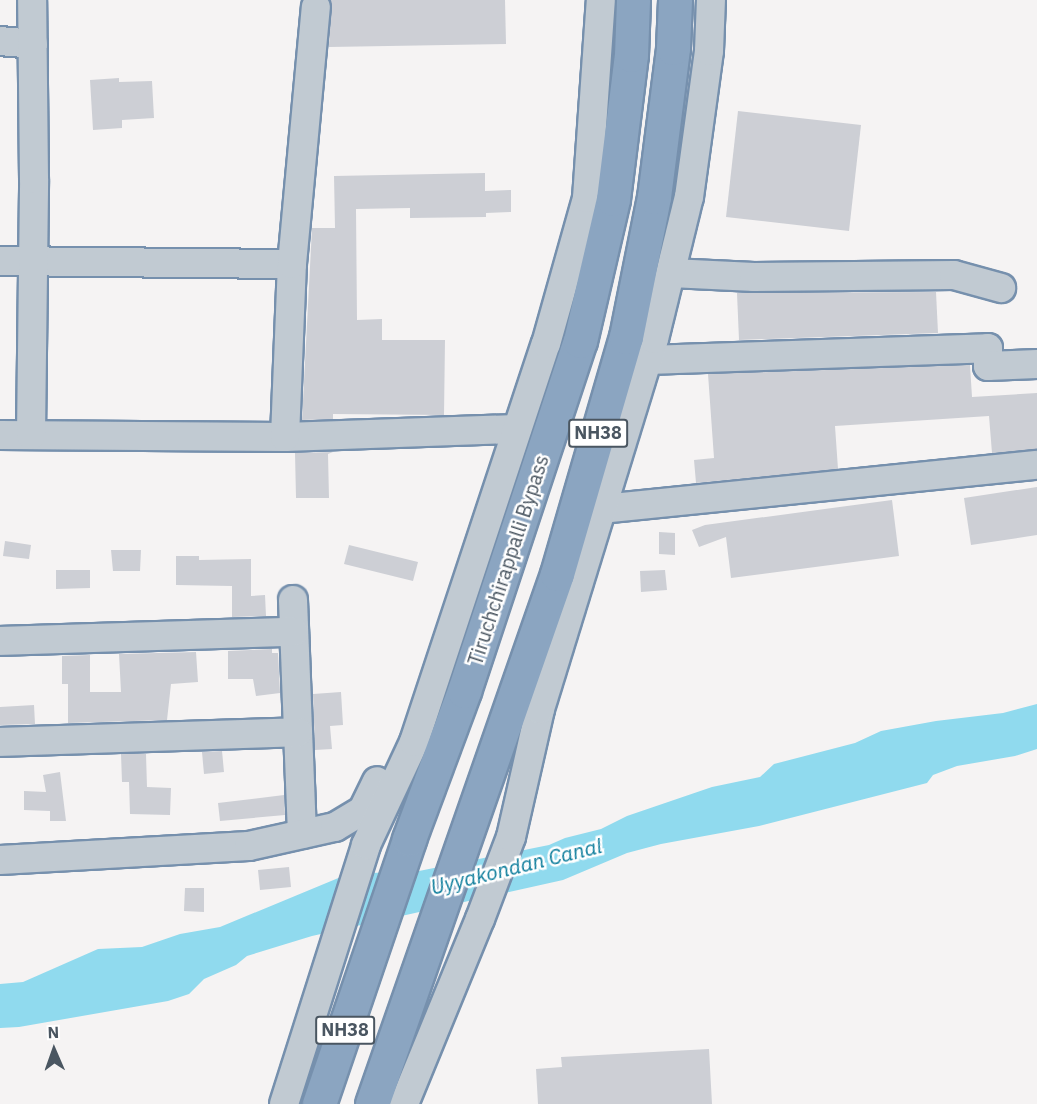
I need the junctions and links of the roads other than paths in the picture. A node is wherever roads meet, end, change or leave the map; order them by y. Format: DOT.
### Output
graph roads {
  1 [pos="33,0"];
  2 [pos="601,0"];
  3 [pos="633,0"];
  4 [pos="675,0"];
  5 [pos="711,0"];
  6 [pos="316,6"];
  7 [pos="0,41"];
  8 [pos="33,44"];
  9 [pos="33,260"];
  10 [pos="0,261"];
  11 [pos="292,264"];
  12 [pos="670,273"];
  13 [pos="1000,288"];
  14 [pos="648,360"];
  15 [pos="1037,364"];
  16 [pos="517,429"];
  17 [pos="0,435"];
  18 [pos="31,435"];
  19 [pos="285,437"];
  20 [pos="1037,465"];
  21 [pos="602,509"];
  22 [pos="292,600"];
  23 [pos="294,632"];
  24 [pos="0,641"];
  25 [pos="435,676"];
  26 [pos="298,732"];
  27 [pos="0,742"];
  28 [pos="302,834"];
  29 [pos="0,860"];
  30 [pos="284,1104"];
  31 [pos="319,1104"];
  32 [pos="372,1104"];
  33 [pos="404,1104"];
  1 -- 8 [label="street"];
  2 -- 16 [label="street"];
  3 -- 31 [label="highway, Tiruchchirappalli Bypass / NH38"];
  4 -- 32 [label="highway, NH38"];
  5 -- 12 [label="street"];
  6 -- 11 [label="street"];
  7 -- 8 [label="street"];
  8 -- 9 [label="street"];
  9 -- 10 [label="street"];
  9 -- 11 [label="street"];
  9 -- 18 [label="street"];
  11 -- 19 [label="street"];
  12 -- 13 [label="street"];
  12 -- 14 [label="street"];
  14 -- 15 [label="street"];
  14 -- 21 [label="street"];
  16 -- 19 [label="street"];
  16 -- 25 [label="street"];
  17 -- 18 [label="street"];
  18 -- 19 [label="street"];
  20 -- 21 [label="street"];
  21 -- 33 [label="street"];
  22 -- 23 [label="street"];
  23 -- 24 [label="street"];
  23 -- 26 [label="street"];
  25 -- 28 [label="street"];
  25 -- 30 [label="street"];
  26 -- 27 [label="street"];
  26 -- 28 [label="street"];
  28 -- 29 [label="street"];
}
